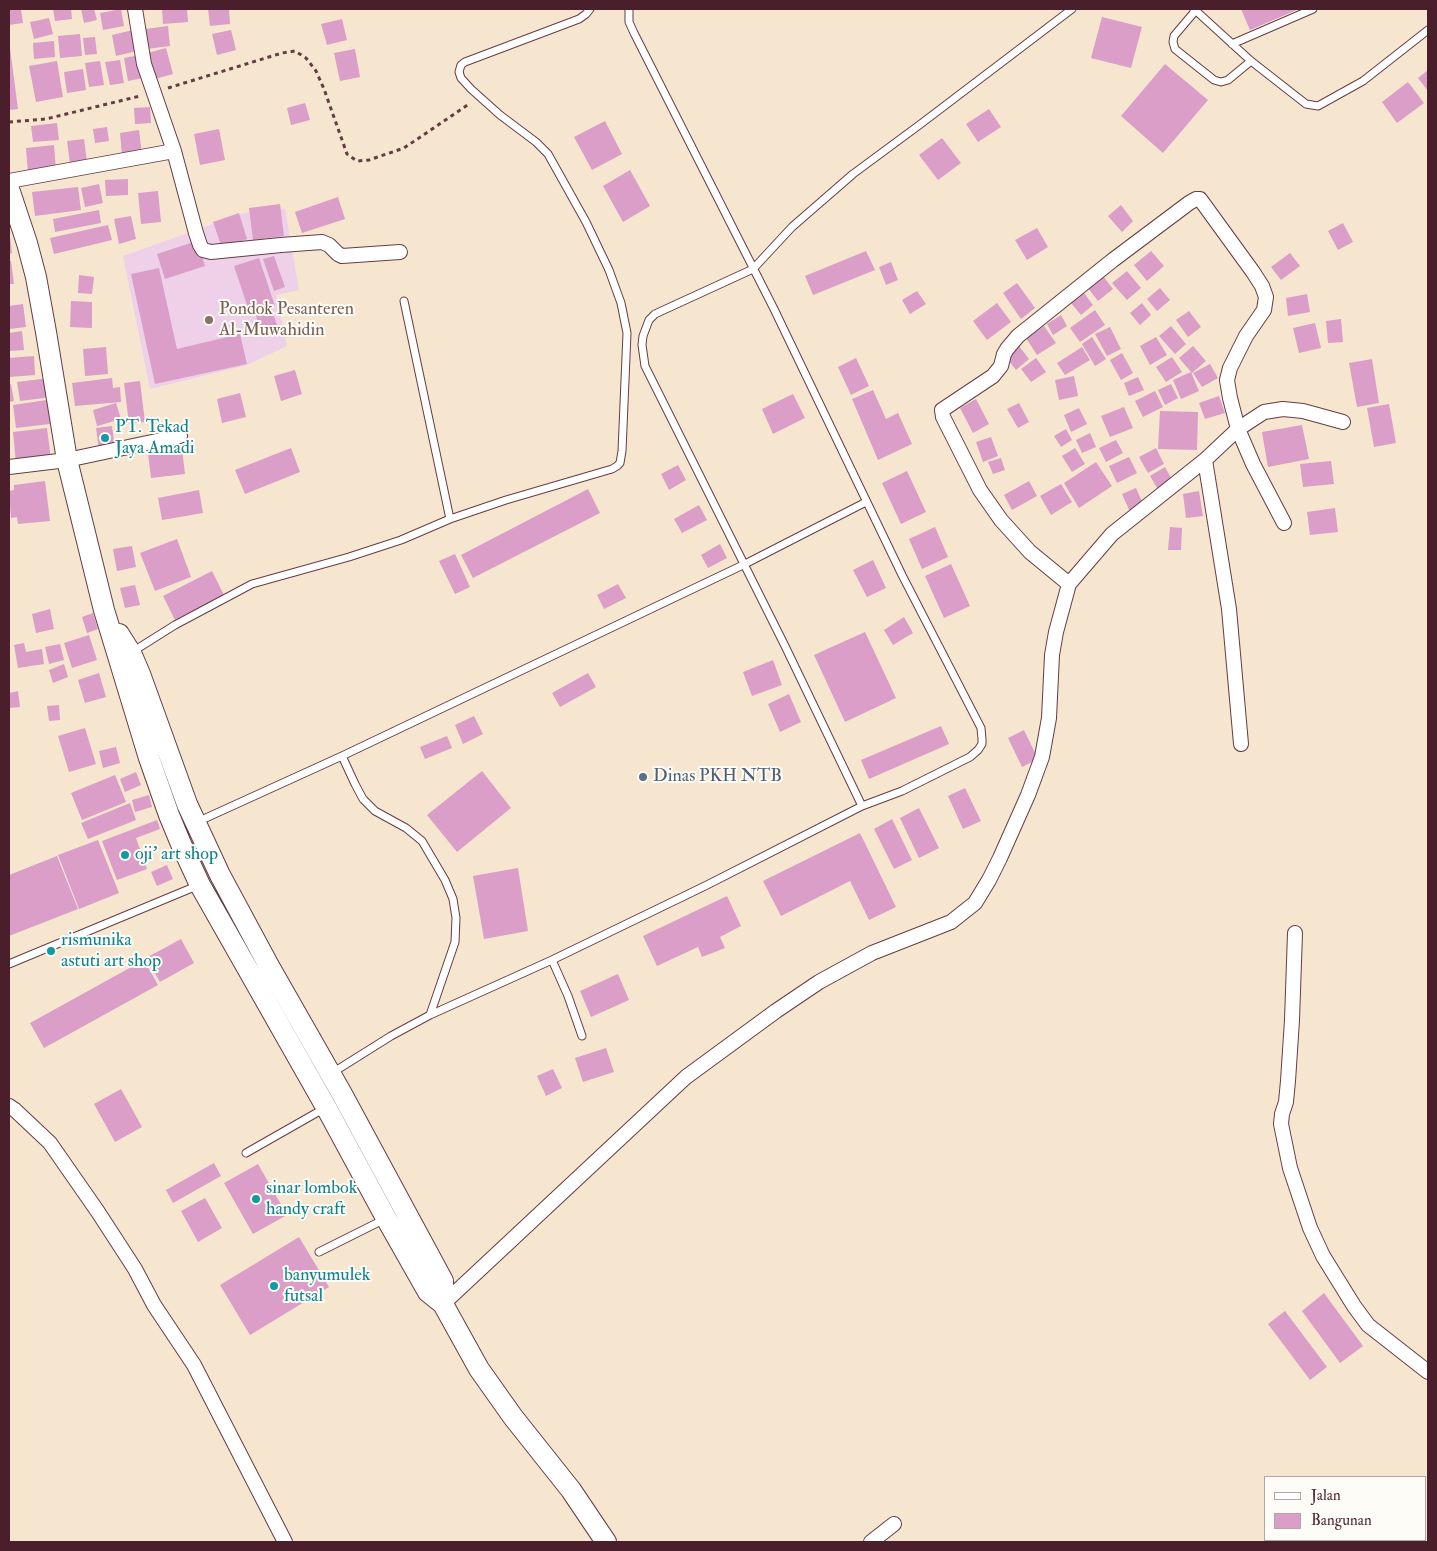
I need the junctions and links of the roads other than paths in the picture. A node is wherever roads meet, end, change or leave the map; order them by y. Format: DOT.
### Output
graph roads {
  1 [pos="135,9"];
  2 [pos="590,9"];
  3 [pos="629,9"];
  4 [pos="1072,9"];
  5 [pos="1313,9"];
  6 [pos="1195,10"];
  7 [pos="1428,30"];
  8 [pos="1232,44"];
  9 [pos="1251,62"];
  10 [pos="174,151"];
  11 [pos="9,181"];
  12 [pos="9,190"];
  13 [pos="400,252"];
  14 [pos="753,268"];
  15 [pos="404,300"];
  16 [pos="1343,422"];
  17 [pos="1238,429"];
  18 [pos="180,436"];
  19 [pos="67,460"];
  20 [pos="1205,460"];
  21 [pos="9,467"];
  22 [pos="866,502"];
  23 [pos="450,519"];
  24 [pos="1284,523"];
  25 [pos="743,565"];
  26 [pos="1070,584"];
  27 [pos="124,655"];
  28 [pos="1241,744"];
  29 [pos="342,756"];
  30 [pos="187,804"];
  31 [pos="862,806"];
  32 [pos="168,815"];
  33 [pos="195,823"];
  34 [pos="200,885"];
  35 [pos="1295,934"];
  36 [pos="552,960"];
  37 [pos="9,964"];
  38 [pos="430,1015"];
  39 [pos="582,1036"];
  40 [pos="323,1080"];
  41 [pos="334,1101"];
  42 [pos="9,1106"];
  43 [pos="246,1153"];
  44 [pos="386,1218"];
  45 [pos="319,1252"];
  46 [pos="443,1304"];
  47 [pos="1428,1372"];
  48 [pos="894,1524"];
  49 [pos="285,1542"];
  50 [pos="606,1542"];
  51 [pos="871,1542"];
  1 -- 10 [label="street"];
  2 -- 23 [label="lane"];
  3 -- 14 [label="lane"];
  4 -- 14 [label="lane"];
  5 -- 8 [label="lane"];
  6 -- 8 [label="lane"];
  6 -- 9 [label="lane"];
  7 -- 9 [label="lane"];
  8 -- 9 [label="lane"];
  10 -- 11 [label="street"];
  10 -- 13 [label="street"];
  12 -- 19 [label="main road"];
  14 -- 22 [label="lane"];
  14 -- 25 [label="lane"];
  15 -- 23 [label="lane"];
  16 -- 17 [label="street"];
  17 -- 20 [label="street"];
  17 -- 24 [label="street"];
  17 -- 26 [label="street"];
  18 -- 19 [label="street"];
  19 -- 21 [label="street"];
  19 -- 27 [label="main road"];
  20 -- 26 [label="street"];
  20 -- 28 [label="street"];
  22 -- 25 [label="lane"];
  22 -- 31 [label="lane"];
  23 -- 27 [label="lane"];
  25 -- 29 [label="lane"];
  25 -- 31 [label="lane"];
  26 -- 46 [label="street"];
  27 -- 30 [label="main road"];
  27 -- 32 [label="main road"];
  29 -- 33 [label="lane"];
  29 -- 38 [label="lane"];
  30 -- 32 [label="main road"];
  30 -- 33 [label="main road"];
  31 -- 36 [label="lane"];
  32 -- 34 [label="main road"];
  33 -- 40 [label="main road"];
  34 -- 37 [label="lane"];
  34 -- 40 [label="main road"];
  35 -- 47 [label="street"];
  36 -- 38 [label="lane"];
  36 -- 39 [label="lane"];
  38 -- 40 [label="lane"];
  40 -- 41 [label="main road"];
  41 -- 43 [label="lane"];
  41 -- 44 [label="main road"];
  41 -- 46 [label="main road"];
  42 -- 49 [label="street"];
  44 -- 45 [label="lane"];
  44 -- 46 [label="main road"];
  46 -- 50 [label="main road"];
  48 -- 51 [label="street"];
}
